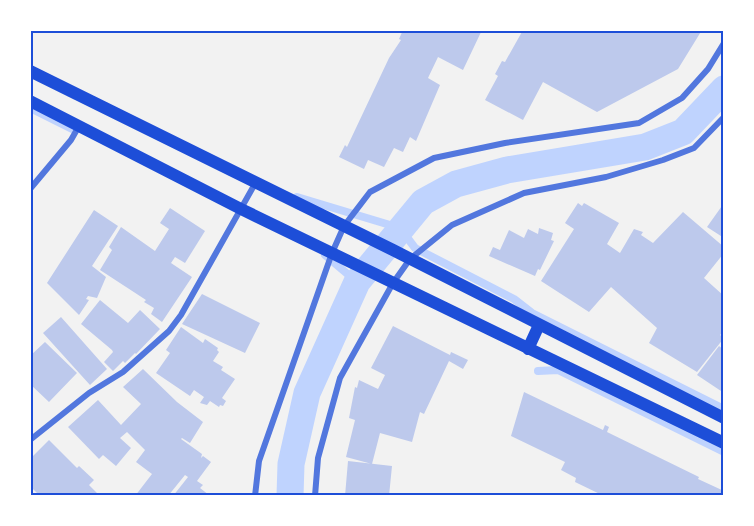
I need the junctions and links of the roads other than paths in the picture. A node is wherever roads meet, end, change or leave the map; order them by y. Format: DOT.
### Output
graph roads {
  1 [pos="724,44"];
  2 [pos="30,71"];
  3 [pos="30,101"];
  4 [pos="724,117"];
  5 [pos="80,126"];
  6 [pos="256,182"];
  7 [pos="30,189"];
  8 [pos="241,208"];
  9 [pos="344,226"];
  10 [pos="332,253"];
  11 [pos="410,259"];
  12 [pos="388,280"];
  13 [pos="539,324"];
  14 [pos="528,349"];
  15 [pos="724,418"];
  16 [pos="30,440"];
  17 [pos="724,443"];
  18 [pos="255,496"];
  19 [pos="315,496"];
  1 -- 9 [label="street"];
  2 -- 6 [label="main road"];
  3 -- 5 [label="main road"];
  4 -- 11 [label="street"];
  5 -- 7 [label="street"];
  5 -- 8 [label="main road"];
  6 -- 8 [label="street"];
  6 -- 9 [label="main road"];
  8 -- 10 [label="main road"];
  8 -- 16 [label="street"];
  9 -- 10 [label="street"];
  9 -- 11 [label="main road"];
  10 -- 12 [label="main road"];
  10 -- 18 [label="street"];
  11 -- 12 [label="street"];
  11 -- 13 [label="main road"];
  12 -- 14 [label="main road"];
  12 -- 19 [label="street"];
  13 -- 14 [label="main road"];
  13 -- 15 [label="main road"];
  14 -- 17 [label="main road"];
}
